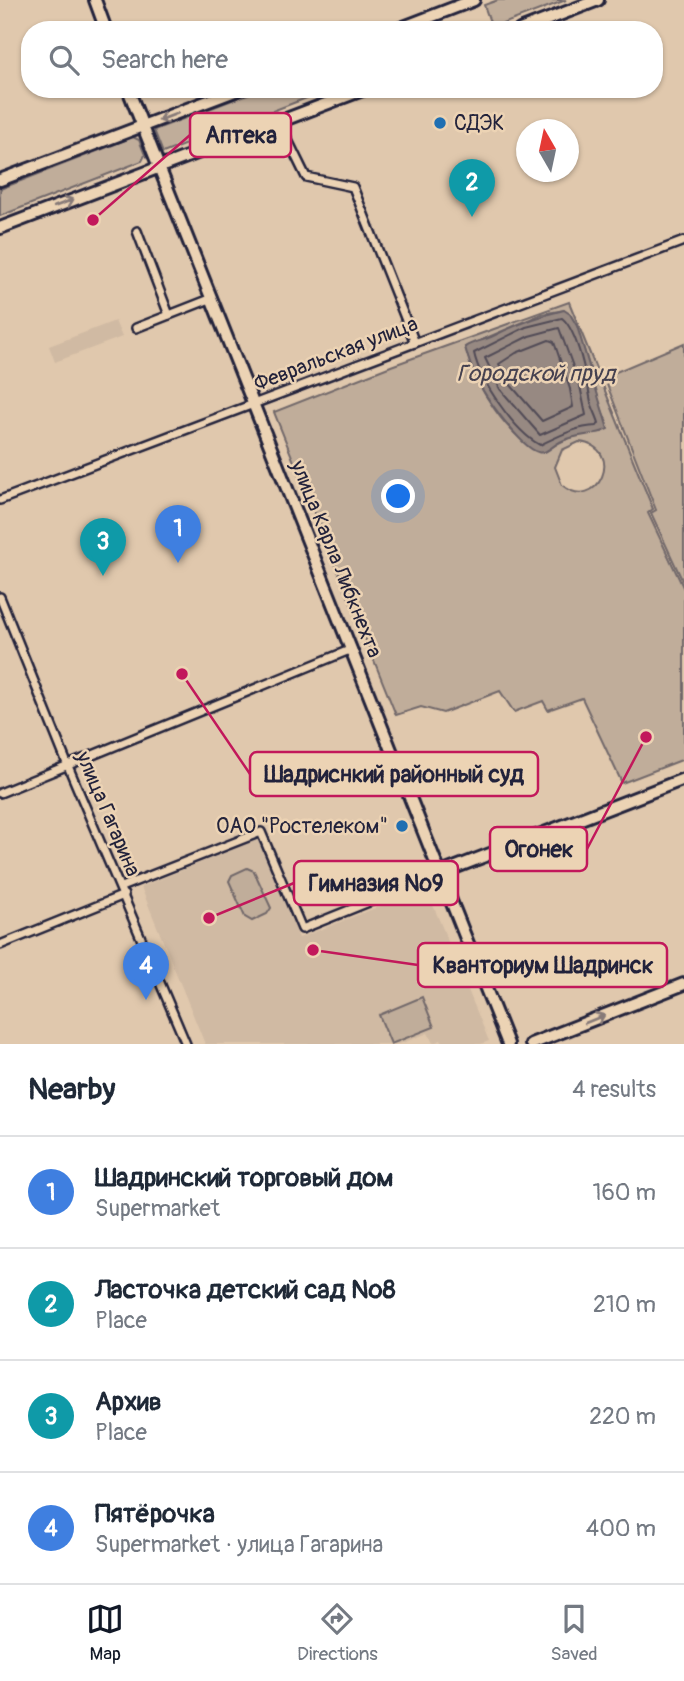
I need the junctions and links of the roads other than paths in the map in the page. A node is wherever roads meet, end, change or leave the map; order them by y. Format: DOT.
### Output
graph roads {
  1 [pos="94,0"];
  2 [pos="598,0"];
  3 [pos="468,1"];
  4 [pos="102,21"];
  5 [pos="418,21"];
  6 [pos="543,21"];
  7 [pos="131,98"];
  8 [pos="216,98"];
  9 [pos="342,98"];
  10 [pos="279,122"];
  11 [pos="142,126"];
  12 [pos="158,168"];
  13 [pos="0,180"];
  14 [pos="0,228"];
  15 [pos="137,231"];
  16 [pos="684,241"];
  17 [pos="210,299"];
  18 [pos="169,315"];
  19 [pos="136,328"];
  20 [pos="415,343"];
  21 [pos="253,405"];
  22 [pos="0,500"];
  23 [pos="0,597"];
  24 [pos="352,649"];
  25 [pos="68,766"];
  26 [pos="684,779"];
  27 [pos="0,793"];
  28 [pos="441,873"];
  29 [pos="121,887"];
  30 [pos="124,895"];
  31 [pos="0,945"];
  32 [pos="684,984"];
  33 [pos="186,1044"];
  34 [pos="508,1044"];
  35 [pos="531,1044"];
  1 -- 4 [label="street"];
  2 -- 6 [label="street"];
  3 -- 5 [label="street"];
  7 -- 11 [label="street, улица Карла Либкнехта"];
  8 -- 11 [label="street, one-way"];
  9 -- 10 [label="street"];
  10 -- 12 [label="street"];
  10 -- 20 [label="street"];
  11 -- 12 [label="street, улица Карла Либкнехта"];
  11 -- 13 [label="street"];
  14 -- 12 [label="street, one-way"];
  12 -- 17 [label="street, улица Карла Либкнехта"];
  15 -- 18 [label="street"];
  16 -- 20 [label="street, Февральская улица"];
  17 -- 18 [label="street"];
  17 -- 21 [label="street, улица Карла Либкнехта"];
  18 -- 19 [label="street"];
  20 -- 21 [label="street, Февральская улица"];
  21 -- 22 [label="street, Февральская улица"];
  21 -- 24 [label="street, улица Карла Либкнехта"];
  23 -- 25 [label="street, улица Гагарина"];
  24 -- 25 [label="street"];
  24 -- 28 [label="street, улица Карла Либкнехта"];
  25 -- 27 [label="street"];
  25 -- 29 [label="street, улица Гагарина"];
  26 -- 28 [label="street"];
  28 -- 29 [label="street"];
  28 -- 34 [label="street, улица Карла Либкнехта"];
  29 -- 30 [label="street, улица Гагарина"];
  30 -- 31 [label="street"];
  30 -- 33 [label="street, улица Гагарина"];
  35 -- 32 [label="street, one-way"];
}
